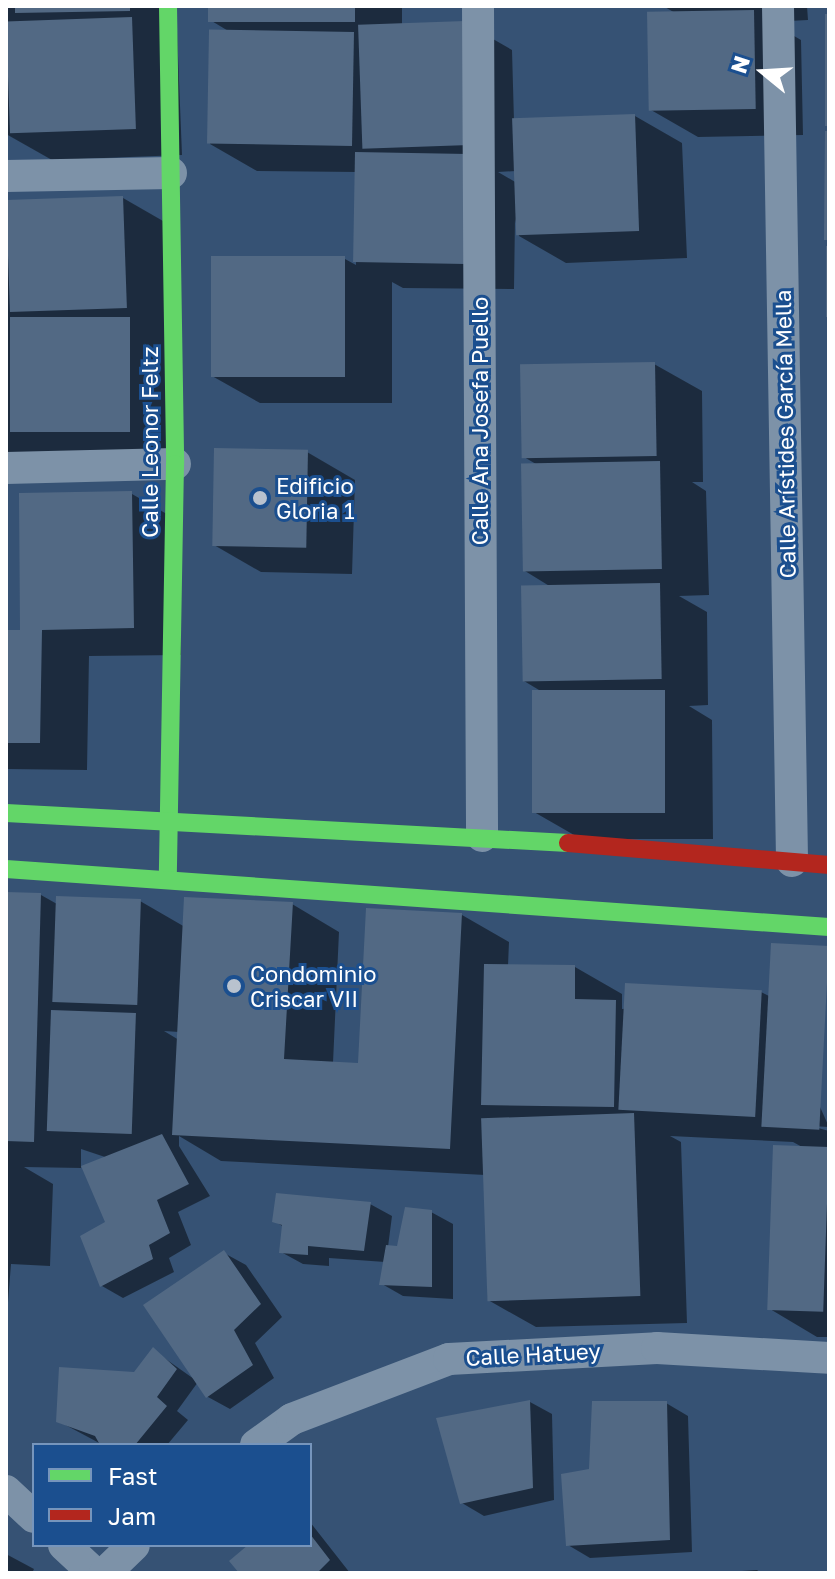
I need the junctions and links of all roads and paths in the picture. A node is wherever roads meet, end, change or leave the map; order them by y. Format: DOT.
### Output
graph roads {
  1 [pos="168,6"];
  2 [pos="478,6"];
  3 [pos="778,6"];
  4 [pos="171,173"];
  5 [pos="6,176"];
  6 [pos="175,464"];
  7 [pos="6,468"];
  8 [pos="6,813"];
  9 [pos="171,819"];
  10 [pos="482,836"];
  11 [pos="792,861"];
  12 [pos="829,865"];
  13 [pos="6,869"];
  14 [pos="168,877"];
  15 [pos="829,927"];
  16 [pos="829,1358"];
  17 [pos="259,1443"];
  18 [pos="6,1491"];
  19 [pos="32,1515"];
  20 [pos="66,1547"];
  21 [pos="132,1547"];
  22 [pos="94,1573"];
  23 [pos="105,1573"];
  1 -- 4 [label="street, Calle Leonor Feltz"];
  2 -- 10 [label="street, Calle Ana Josefa Puello"];
  3 -- 11 [label="street, Calle Arístides García Mella"];
  4 -- 5 [label="street"];
  4 -- 6 [label="street, Calle Leonor Feltz"];
  6 -- 7 [label="street"];
  6 -- 9 [label="street, Calle Leonor Feltz"];
  8 -- 9 [label="street"];
  9 -- 10 [label="street"];
  9 -- 14 [label="street, Calle Leonor Feltz"];
  10 -- 11 [label="street"];
  11 -- 12 [label="street"];
  13 -- 14 [label="street"];
  14 -- 15 [label="street"];
  16 -- 17 [label="street, Calle Hatuey"];
  18 -- 19 [label="street"];
  20 -- 22 [label="street"];
  21 -- 23 [label="street"];
}
